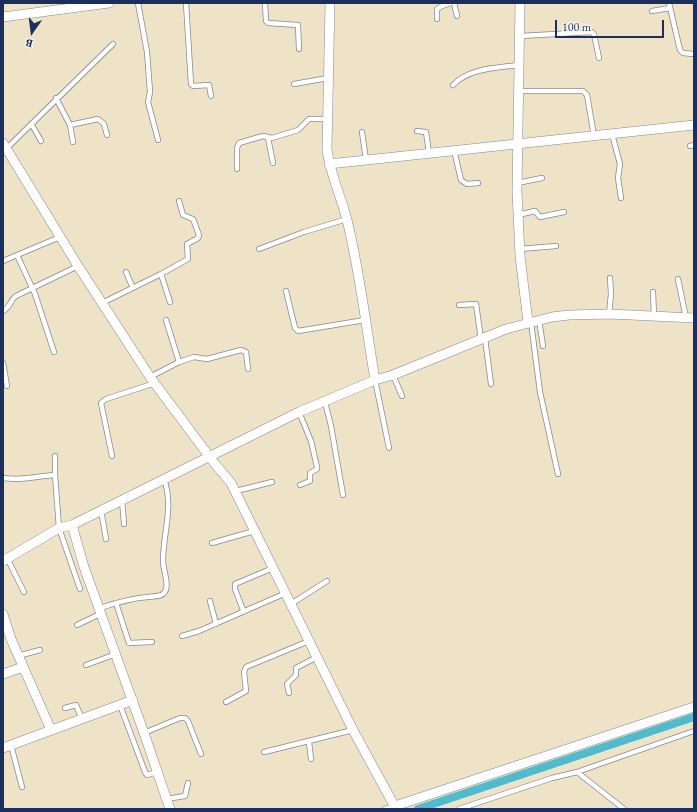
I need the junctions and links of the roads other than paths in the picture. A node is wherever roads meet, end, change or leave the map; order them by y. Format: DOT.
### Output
graph roads {
  1 [pos="109,3"];
  2 [pos="138,3"];
  3 [pos="186,3"];
  4 [pos="265,3"];
  5 [pos="330,3"];
  6 [pos="451,3"];
  7 [pos="454,3"];
  8 [pos="520,3"];
  9 [pos="670,5"];
  10 [pos="652,11"];
  11 [pos="3,16"];
  12 [pos="457,16"];
  13 [pos="437,19"];
  14 [pos="520,36"];
  15 [pos="113,44"];
  16 [pos="299,49"];
  17 [pos="694,54"];
  18 [pos="599,58"];
  19 [pos="519,65"];
  20 [pos="328,78"];
  21 [pos="294,84"];
  22 [pos="453,85"];
  23 [pos="519,91"];
  24 [pos="211,96"];
  25 [pos="56,98"];
  26 [pos="327,118"];
  27 [pos="32,124"];
  28 [pos="70,125"];
  29 [pos="694,125"];
  30 [pos="417,131"];
  31 [pos="362,132"];
  32 [pos="612,134"];
  33 [pos="107,135"];
  34 [pos="594,136"];
  35 [pos="268,138"];
  36 [pos="158,140"];
  37 [pos="41,141"];
  38 [pos="73,142"];
  39 [pos="518,144"];
  40 [pos="5,146"];
  41 [pos="454,150"];
  42 [pos="429,153"];
  43 [pos="366,160"];
  44 [pos="273,163"];
  45 [pos="329,164"];
  46 [pos="237,169"];
  47 [pos="542,178"];
  48 [pos="478,183"];
  49 [pos="517,183"];
  50 [pos="621,198"];
  51 [pos="179,201"];
  52 [pos="564,212"];
  53 [pos="518,215"];
  54 [pos="346,219"];
  55 [pos="60,238"];
  56 [pos="556,246"];
  57 [pos="259,249"];
  58 [pos="519,249"];
  59 [pos="17,255"];
  60 [pos="3,261"];
  61 [pos="78,266"];
  62 [pos="126,272"];
  63 [pos="161,274"];
  64 [pos="610,278"];
  65 [pos="678,279"];
  66 [pos="32,288"];
  67 [pos="133,288"];
  68 [pos="286,290"];
  69 [pos="653,292"];
  70 [pos="170,302"];
  71 [pos="102,303"];
  72 [pos="459,305"];
  73 [pos="3,311"];
  74 [pos="609,314"];
  75 [pos="654,316"];
  76 [pos="690,318"];
  77 [pos="166,320"];
  78 [pos="365,320"];
  79 [pos="533,321"];
  80 [pos="483,339"];
  81 [pos="542,346"];
  82 [pos="54,352"];
  83 [pos="179,362"];
  84 [pos="3,363"];
  85 [pos="248,369"];
  86 [pos="393,375"];
  87 [pos="153,380"];
  88 [pos="375,380"];
  89 [pos="492,384"];
  90 [pos="7,386"];
  91 [pos="402,396"];
  92 [pos="325,402"];
  93 [pos="299,412"];
  94 [pos="389,448"];
  95 [pos="55,456"];
  96 [pos="112,456"];
  97 [pos="210,456"];
  98 [pos="558,474"];
  99 [pos="55,475"];
  100 [pos="3,478"];
  101 [pos="164,478"];
  102 [pos="272,482"];
  103 [pos="300,485"];
  104 [pos="236,491"];
  105 [pos="343,495"];
  106 [pos="122,500"];
  107 [pos="102,510"];
  108 [pos="124,524"];
  109 [pos="65,527"];
  110 [pos="254,530"];
  111 [pos="106,539"];
  112 [pos="212,543"];
  113 [pos="5,560"];
  114 [pos="273,568"];
  115 [pos="327,581"];
  116 [pos="80,589"];
  117 [pos="24,592"];
  118 [pos="286,593"];
  119 [pos="210,601"];
  120 [pos="116,603"];
  121 [pos="291,604"];
  122 [pos="243,610"];
  123 [pos="99,613"];
  124 [pos="3,614"];
  125 [pos="216,624"];
  126 [pos="77,625"];
  127 [pos="182,636"];
  128 [pos="309,641"];
  129 [pos="152,642"];
  130 [pos="40,650"];
  131 [pos="115,655"];
  132 [pos="18,656"];
  133 [pos="317,657"];
  134 [pos="86,665"];
  135 [pos="23,666"];
  136 [pos="3,674"];
  137 [pos="289,692"];
  138 [pos="127,702"];
  139 [pos="226,702"];
  140 [pos="694,707"];
  141 [pos="66,708"];
  142 [pos="82,719"];
  143 [pos="51,730"];
  144 [pos="353,730"];
  145 [pos="694,731"];
  146 [pos="144,733"];
  147 [pos="309,742"];
  148 [pos="7,746"];
  149 [pos="264,752"];
  150 [pos="201,754"];
  151 [pos="311,760"];
  152 [pos="577,772"];
  153 [pos="153,773"];
  154 [pos="188,783"];
  155 [pos="22,787"];
  156 [pos="166,799"];
  157 [pos="395,807"];
  158 [pos="170,809"];
  159 [pos="384,809"];
  160 [pos="459,809"];
  161 [pos="624,809"];
  1 -- 11 [label="street"];
  2 -- 36 [label="lane"];
  3 -- 24 [label="lane"];
  4 -- 16 [label="lane"];
  5 -- 20 [label="street"];
  6 -- 13 [label="lane"];
  7 -- 12 [label="lane"];
  8 -- 14 [label="street"];
  9 -- 10 [label="lane"];
  9 -- 17 [label="lane"];
  14 -- 18 [label="lane"];
  14 -- 19 [label="street"];
  15 -- 25 [label="lane"];
  19 -- 22 [label="lane"];
  19 -- 23 [label="street"];
  20 -- 21 [label="lane"];
  20 -- 26 [label="street"];
  23 -- 34 [label="lane"];
  23 -- 39 [label="street"];
  25 -- 27 [label="lane"];
  25 -- 28 [label="lane"];
  26 -- 35 [label="lane"];
  26 -- 45 [label="street"];
  27 -- 37 [label="lane"];
  27 -- 40 [label="lane"];
  28 -- 33 [label="lane"];
  28 -- 38 [label="lane"];
  29 -- 32 [label="street"];
  30 -- 42 [label="lane"];
  31 -- 43 [label="lane"];
  32 -- 34 [label="street"];
  32 -- 50 [label="lane"];
  34 -- 39 [label="street"];
  35 -- 44 [label="lane"];
  35 -- 46 [label="lane"];
  39 -- 41 [label="street"];
  39 -- 49 [label="street"];
  40 -- 55 [label="street"];
  41 -- 42 [label="street"];
  41 -- 48 [label="lane"];
  42 -- 43 [label="street"];
  43 -- 45 [label="street"];
  45 -- 54 [label="street"];
  47 -- 49 [label="lane"];
  49 -- 53 [label="street"];
  51 -- 63 [label="lane"];
  52 -- 53 [label="lane"];
  53 -- 58 [label="street"];
  54 -- 57 [label="lane"];
  54 -- 78 [label="street"];
  55 -- 59 [label="lane"];
  55 -- 61 [label="street"];
  56 -- 58 [label="lane"];
  58 -- 79 [label="street"];
  59 -- 60 [label="lane"];
  59 -- 66 [label="lane"];
  61 -- 66 [label="lane"];
  61 -- 71 [label="street"];
  62 -- 67 [label="lane"];
  63 -- 67 [label="lane"];
  63 -- 70 [label="lane"];
  64 -- 74 [label="lane"];
  65 -- 76 [label="lane"];
  66 -- 73 [label="lane"];
  66 -- 82 [label="lane"];
  67 -- 71 [label="lane"];
  68 -- 78 [label="lane"];
  69 -- 75 [label="lane"];
  71 -- 87 [label="street"];
  72 -- 80 [label="lane"];
  74 -- 75 [label="street"];
  74 -- 79 [label="street"];
  75 -- 76 [label="street"];
  77 -- 83 [label="lane"];
  78 -- 88 [label="street"];
  79 -- 80 [label="street"];
  79 -- 81 [label="lane"];
  79 -- 98 [label="lane"];
  80 -- 86 [label="street"];
  80 -- 89 [label="lane"];
  83 -- 85 [label="lane"];
  83 -- 87 [label="lane"];
  84 -- 90 [label="lane"];
  86 -- 88 [label="street"];
  86 -- 91 [label="lane"];
  87 -- 96 [label="lane"];
  87 -- 97 [label="street"];
  88 -- 92 [label="street"];
  88 -- 94 [label="lane"];
  92 -- 93 [label="street"];
  92 -- 105 [label="lane"];
  93 -- 97 [label="street"];
  93 -- 103 [label="lane"];
  95 -- 99 [label="lane"];
  97 -- 101 [label="street"];
  97 -- 104 [label="street"];
  99 -- 100 [label="lane"];
  99 -- 109 [label="lane"];
  101 -- 106 [label="street"];
  101 -- 120 [label="lane"];
  102 -- 104 [label="lane"];
  104 -- 110 [label="street"];
  106 -- 107 [label="street"];
  106 -- 108 [label="lane"];
  107 -- 109 [label="street"];
  107 -- 111 [label="lane"];
  109 -- 113 [label="street"];
  109 -- 116 [label="lane"];
  109 -- 123 [label="street"];
  110 -- 112 [label="lane"];
  110 -- 114 [label="street"];
  113 -- 117 [label="lane"];
  114 -- 118 [label="street"];
  114 -- 122 [label="lane"];
  115 -- 121 [label="lane"];
  118 -- 121 [label="street"];
  118 -- 122 [label="lane"];
  119 -- 125 [label="lane"];
  120 -- 123 [label="lane"];
  120 -- 129 [label="lane"];
  121 -- 128 [label="street"];
  122 -- 125 [label="lane"];
  123 -- 126 [label="lane"];
  123 -- 131 [label="street"];
  124 -- 132 [label="street"];
  125 -- 127 [label="lane"];
  128 -- 133 [label="street"];
  128 -- 139 [label="lane"];
  130 -- 132 [label="lane"];
  131 -- 134 [label="lane"];
  131 -- 138 [label="street"];
  132 -- 135 [label="street"];
  133 -- 137 [label="lane"];
  133 -- 144 [label="street"];
  135 -- 136 [label="street"];
  135 -- 143 [label="street"];
  138 -- 142 [label="street"];
  138 -- 146 [label="street"];
  138 -- 153 [label="lane"];
  140 -- 157 [label="street"];
  141 -- 142 [label="lane"];
  142 -- 143 [label="street"];
  143 -- 148 [label="street"];
  144 -- 147 [label="lane"];
  144 -- 157 [label="street"];
  145 -- 152 [label="lane"];
  146 -- 150 [label="lane"];
  146 -- 153 [label="street"];
  147 -- 149 [label="lane"];
  147 -- 151 [label="lane"];
  148 -- 155 [label="lane"];
  152 -- 160 [label="lane"];
  152 -- 161 [label="lane"];
  153 -- 156 [label="street"];
  154 -- 156 [label="lane"];
  156 -- 158 [label="street"];
  157 -- 159 [label="lane"];
}
